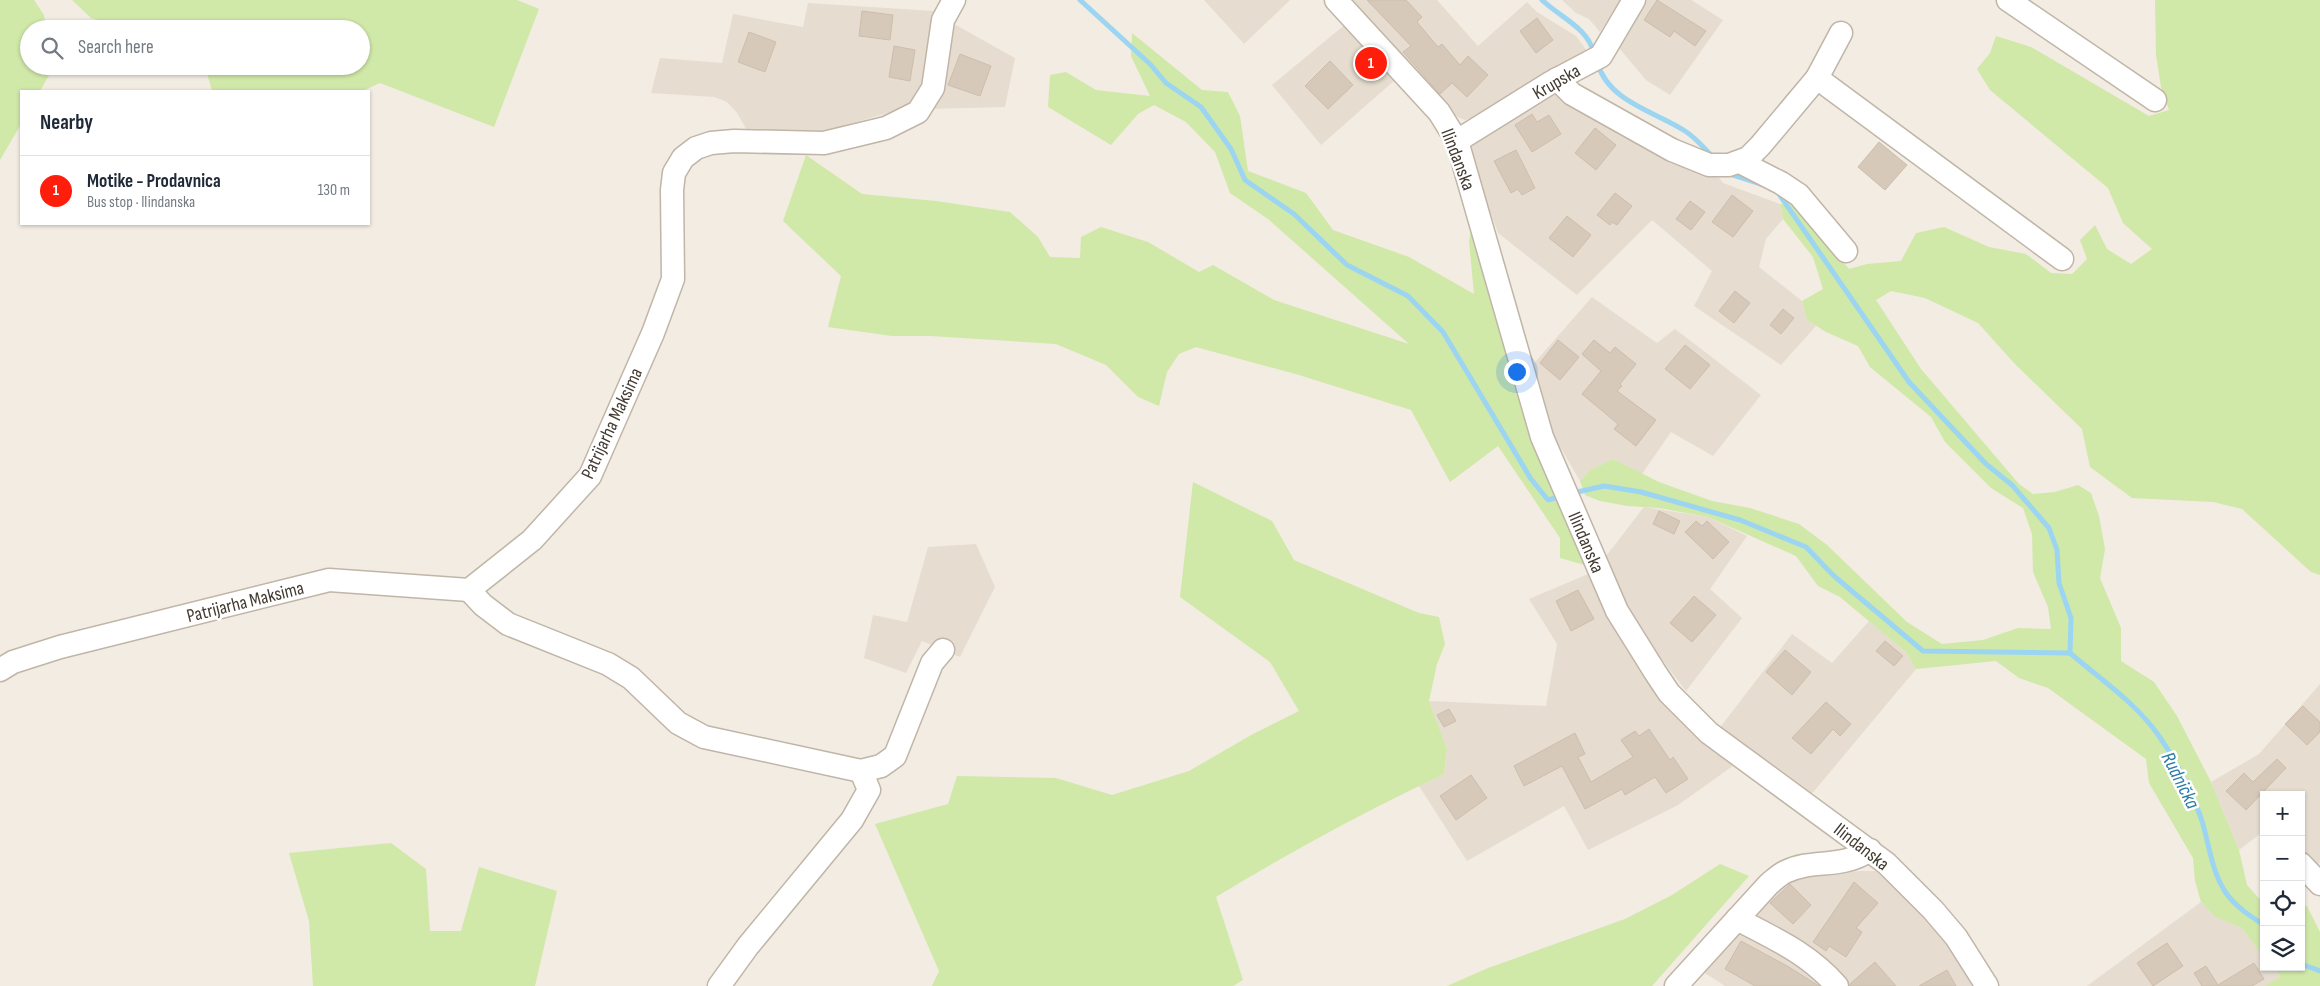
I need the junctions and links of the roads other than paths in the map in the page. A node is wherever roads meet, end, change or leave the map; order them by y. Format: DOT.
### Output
graph roads {
  1 [pos="954,0"];
  2 [pos="1336,0"];
  3 [pos="1634,0"];
  4 [pos="2008,0"];
  5 [pos="1841,33"];
  6 [pos="1818,78"];
  7 [pos="1557,79"];
  8 [pos="2155,100"];
  9 [pos="1457,140"];
  10 [pos="1726,164"];
  11 [pos="1846,251"];
  12 [pos="2062,260"];
  13 [pos="469,590"];
  14 [pos="943,650"];
  15 [pos="0,670"];
  16 [pos="861,771"];
  17 [pos="1870,850"];
  18 [pos="1737,919"];
  19 [pos="719,986"];
  20 [pos="1676,986"];
  21 [pos="1837,986"];
  22 [pos="1987,986"];
  1 -- 13 [label="street, Patrijarha Maksima"];
  2 -- 9 [label="street, Ilindanska"];
  3 -- 7 [label="street, Krupska"];
  4 -- 8 [label="street"];
  5 -- 6 [label="street"];
  6 -- 10 [label="street"];
  6 -- 12 [label="street"];
  7 -- 9 [label="street, Krupska"];
  7 -- 10 [label="street"];
  9 -- 17 [label="street, Ilindanska"];
  10 -- 11 [label="street"];
  13 -- 15 [label="street, Patrijarha Maksima"];
  13 -- 16 [label="street"];
  14 -- 16 [label="street"];
  16 -- 19 [label="street"];
  17 -- 18 [label="street"];
  17 -- 22 [label="street, Ilindanska"];
  18 -- 20 [label="street"];
  18 -- 21 [label="street"];
}
